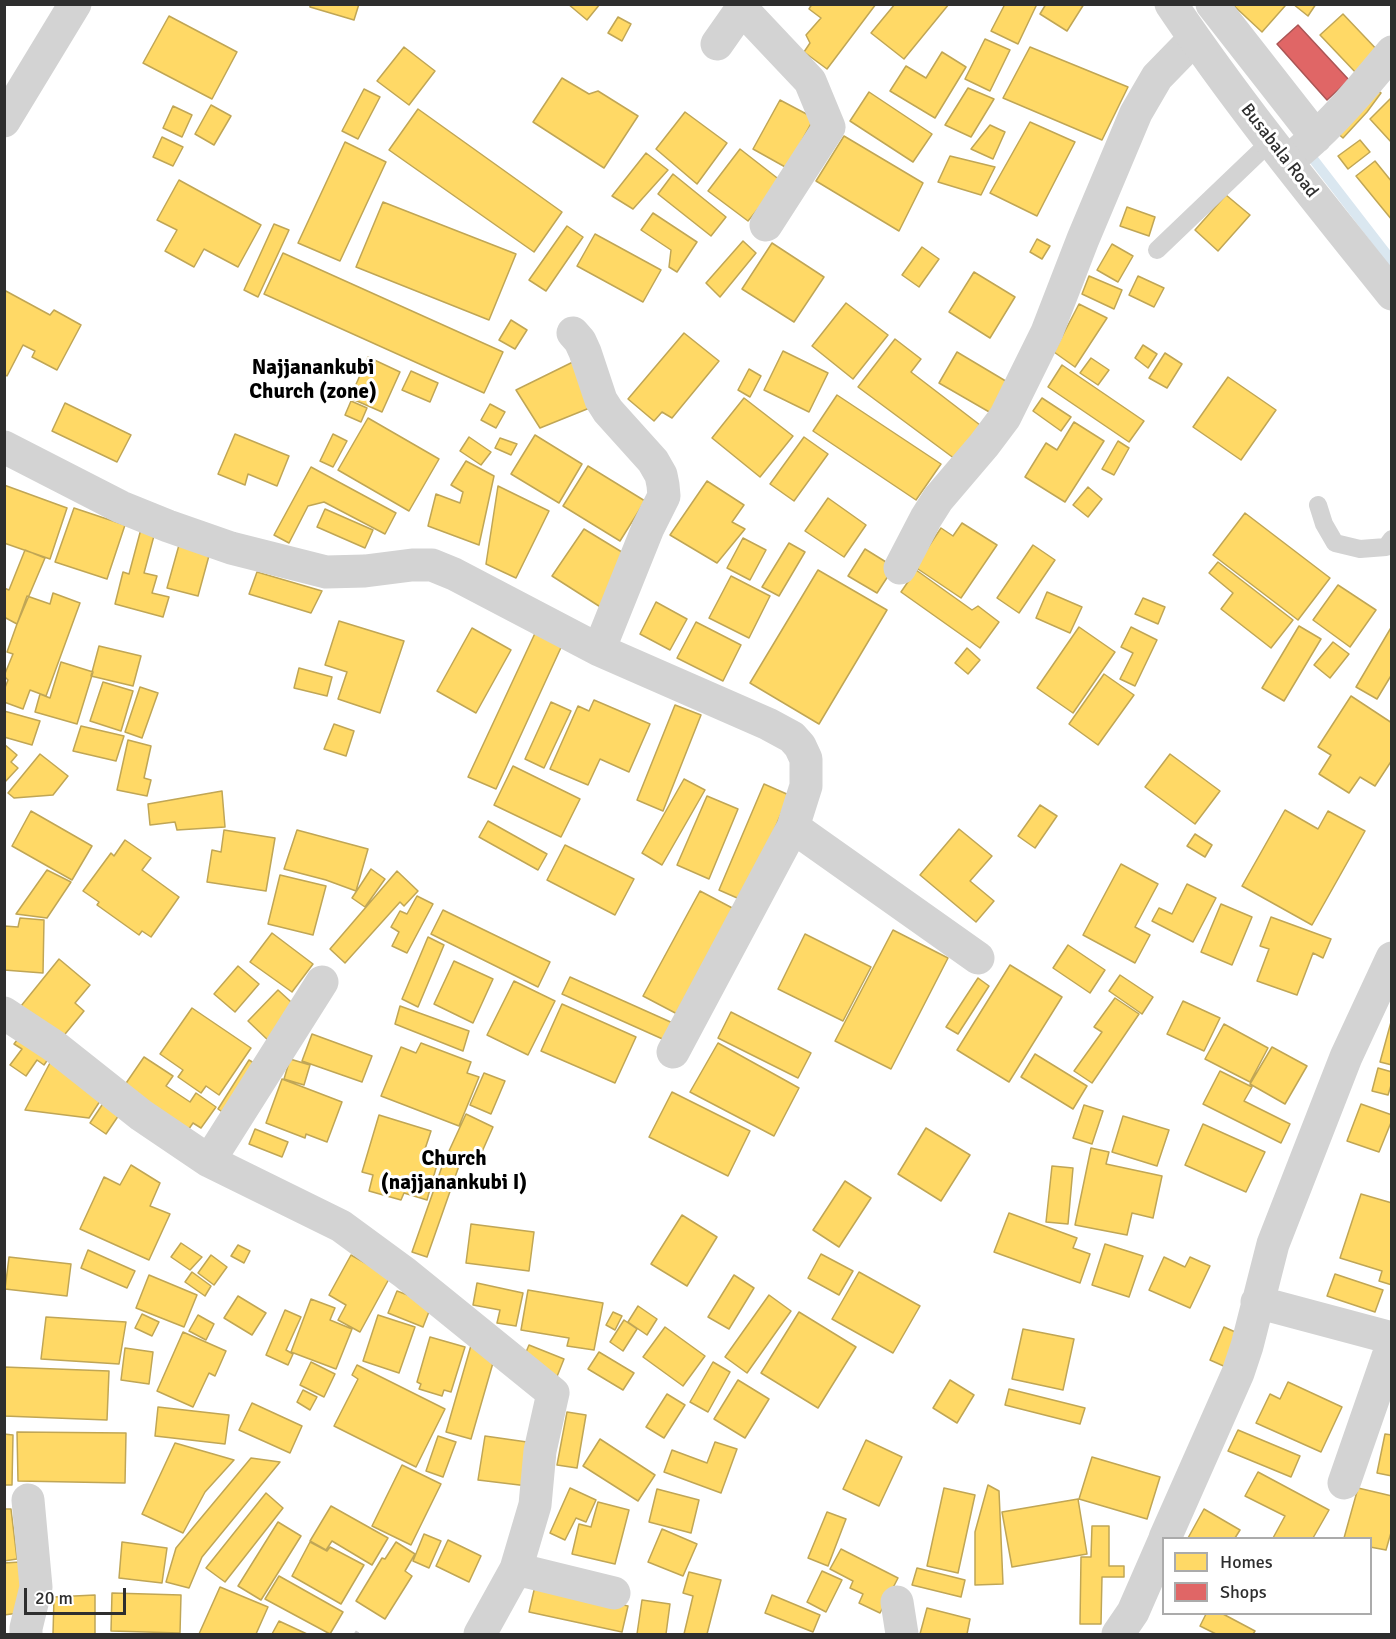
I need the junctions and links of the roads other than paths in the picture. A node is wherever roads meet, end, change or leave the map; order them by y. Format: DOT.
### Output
graph roads {
  1 [pos="75,4"];
  2 [pos="1171,4"];
  3 [pos="1212,4"];
  4 [pos="744,7"];
  5 [pos="1194,39"];
  6 [pos="717,44"];
  7 [pos="1392,52"];
  8 [pos="4,120"];
  9 [pos="1316,137"];
  10 [pos="1279,152"];
  11 [pos="766,225"];
  12 [pos="1157,250"];
  13 [pos="1392,294"];
  14 [pos="573,333"];
  15 [pos="4,447"];
  16 [pos="1318,505"];
  17 [pos="1392,539"];
  18 [pos="900,568"];
  19 [pos="599,650"];
  20 [pos="793,827"];
  21 [pos="978,958"];
  22 [pos="1392,958"];
  23 [pos="322,982"];
  24 [pos="4,1013"];
  25 [pos="673,1052"];
  26 [pos="209,1161"];
  27 [pos="1257,1302"];
  28 [pos="1392,1338"];
  29 [pos="1392,1345"];
  30 [pos="1344,1483"];
  31 [pos="28,1500"];
  32 [pos="1165,1537"];
  33 [pos="1162,1545"];
  34 [pos="516,1569"];
  35 [pos="614,1593"];
  36 [pos="897,1602"];
  37 [pos="26,1635"];
  38 [pos="480,1635"];
  39 [pos="903,1635"];
  40 [pos="1118,1635"];
  1 -- 8 [label="street"];
  2 -- 5 [label="street, Busabala Road"];
  3 -- 9 [label="street"];
  4 -- 6 [label="street"];
  4 -- 11 [label="street"];
  5 -- 10 [label="street, Busabala Road"];
  5 -- 18 [label="street"];
  7 -- 9 [label="street"];
  9 -- 10 [label="street"];
  10 -- 12 [label="lane"];
  10 -- 13 [label="street, Busabala Road"];
  14 -- 19 [label="street"];
  15 -- 19 [label="street"];
  16 -- 17 [label="lane"];
  19 -- 20 [label="street"];
  20 -- 21 [label="street"];
  20 -- 25 [label="street"];
  22 -- 27 [label="street"];
  23 -- 26 [label="street"];
  24 -- 26 [label="street"];
  26 -- 34 [label="street"];
  27 -- 28 [label="street"];
  27 -- 32 [label="street"];
  29 -- 30 [label="street"];
  31 -- 37 [label="street"];
  33 -- 40 [label="street"];
  34 -- 35 [label="street"];
  34 -- 38 [label="street"];
  36 -- 39 [label="street"];
}
